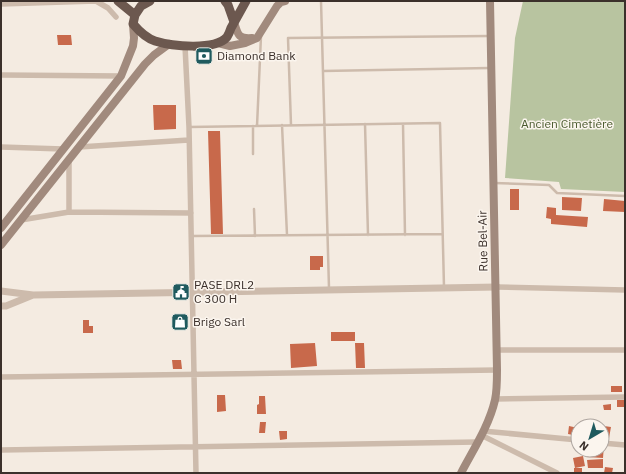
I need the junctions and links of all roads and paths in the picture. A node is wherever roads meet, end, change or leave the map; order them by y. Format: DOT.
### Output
graph roads {
  1 [pos="118,1"];
  2 [pos="150,1"];
  3 [pos="225,1"];
  4 [pos="246,1"];
  5 [pos="285,1"];
  6 [pos="321,1"];
  7 [pos="490,1"];
  8 [pos="1,4"];
  9 [pos="116,17"];
  10 [pos="134,19"];
  11 [pos="234,22"];
  12 [pos="259,35"];
  13 [pos="491,36"];
  14 [pos="322,38"];
  15 [pos="218,43"];
  16 [pos="170,44"];
  17 [pos="185,46"];
  18 [pos="492,68"];
  19 [pos="323,71"];
  20 [pos="1,75"];
  21 [pos="121,76"];
  22 [pos="365,124"];
  23 [pos="403,124"];
  24 [pos="282,125"];
  25 [pos="291,125"];
  26 [pos="325,125"];
  27 [pos="253,126"];
  28 [pos="257,126"];
  29 [pos="189,127"];
  30 [pos="189,140"];
  31 [pos="1,146"];
  32 [pos="79,147"];
  33 [pos="63,149"];
  34 [pos="253,154"];
  35 [pos="69,159"];
  36 [pos="494,183"];
  37 [pos="625,196"];
  38 [pos="254,210"];
  39 [pos="69,212"];
  40 [pos="191,213"];
  41 [pos="20,220"];
  42 [pos="1,228"];
  43 [pos="405,234"];
  44 [pos="442,234"];
  45 [pos="328,235"];
  46 [pos="368,235"];
  47 [pos="191,236"];
  48 [pos="255,236"];
  49 [pos="287,236"];
  50 [pos="1,245"];
  51 [pos="497,287"];
  52 [pos="444,288"];
  53 [pos="625,290"];
  54 [pos="1,291"];
  55 [pos="329,291"];
  56 [pos="192,293"];
  57 [pos="33,295"];
  58 [pos="1,306"];
  59 [pos="497,350"];
  60 [pos="625,350"];
  61 [pos="497,370"];
  62 [pos="194,374"];
  63 [pos="1,377"];
  64 [pos="625,397"];
  65 [pos="495,399"];
  66 [pos="481,436"];
  67 [pos="570,440"];
  68 [pos="610,444"];
  69 [pos="625,445"];
  70 [pos="196,447"];
  71 [pos="1,450"];
  72 [pos="196,473"];
  73 [pos="461,473"];
  74 [pos="557,473"];
  1 -- 10 [label="highway"];
  2 -- 10 [label="highway"];
  3 -- 11 [label="highway"];
  4 -- 11 [label="highway"];
  5 -- 12 [label="main road"];
  6 -- 14 [label="lane"];
  7 -- 13 [label="main road, Rue Bel-Air"];
  8 -- 9 [label="street"];
  10 -- 16 [label="highway"];
  10 -- 21 [label="main road"];
  11 -- 12 [label="main road"];
  11 -- 15 [label="highway"];
  12 -- 15 [label="main road"];
  12 -- 28 [label="lane"];
  13 -- 14 [label="lane"];
  13 -- 18 [label="main road, Rue Bel-Air"];
  14 -- 19 [label="lane"];
  14 -- 25 [label="lane"];
  15 -- 17 [label="highway"];
  16 -- 17 [label="highway"];
  16 -- 32 [label="main road"];
  17 -- 29 [label="street"];
  18 -- 19 [label="lane"];
  18 -- 36 [label="main road, Rue Bel-Air"];
  19 -- 26 [label="lane"];
  20 -- 21 [label="street"];
  21 -- 33 [label="main road"];
  22 -- 23 [label="lane"];
  22 -- 26 [label="lane"];
  22 -- 46 [label="lane"];
  23 -- 43 [label="lane"];
  23 -- 44 [label="lane"];
  24 -- 25 [label="lane"];
  24 -- 28 [label="lane"];
  24 -- 49 [label="lane"];
  25 -- 26 [label="lane"];
  26 -- 45 [label="lane"];
  27 -- 28 [label="lane"];
  27 -- 29 [label="lane"];
  27 -- 34 [label="lane"];
  29 -- 30 [label="street"];
  30 -- 32 [label="street"];
  30 -- 40 [label="street"];
  31 -- 33 [label="street"];
  32 -- 35 [label="main road"];
  33 -- 42 [label="main road"];
  35 -- 39 [label="street"];
  35 -- 41 [label="main road"];
  36 -- 37 [label="lane"];
  36 -- 51 [label="main road, Rue Bel-Air"];
  38 -- 48 [label="lane"];
  39 -- 40 [label="street"];
  39 -- 41 [label="street"];
  40 -- 47 [label="street"];
  41 -- 50 [label="main road"];
  43 -- 44 [label="lane"];
  43 -- 46 [label="lane"];
  44 -- 52 [label="lane"];
  45 -- 46 [label="lane"];
  45 -- 49 [label="lane"];
  45 -- 55 [label="lane"];
  47 -- 48 [label="lane"];
  47 -- 56 [label="street"];
  48 -- 49 [label="lane"];
  51 -- 52 [label="street"];
  51 -- 53 [label="street"];
  51 -- 59 [label="main road, Rue Bel-Air"];
  52 -- 55 [label="street"];
  54 -- 57 [label="street"];
  55 -- 56 [label="street"];
  56 -- 57 [label="street"];
  56 -- 62 [label="street"];
  57 -- 58 [label="street"];
  59 -- 60 [label="street"];
  59 -- 61 [label="main road, Rue Bel-Air"];
  61 -- 62 [label="street"];
  61 -- 65 [label="main road, Rue Bel-Air"];
  62 -- 63 [label="street"];
  62 -- 70 [label="street"];
  64 -- 65 [label="street"];
  65 -- 66 [label="main road, Rue Bel-Air"];
  66 -- 67 [label="street"];
  66 -- 70 [label="street"];
  66 -- 73 [label="main road, Rue Bel-Air"];
  66 -- 74 [label="street"];
  68 -- 69 [label="street"];
  70 -- 71 [label="street"];
  70 -- 72 [label="street"];
}
